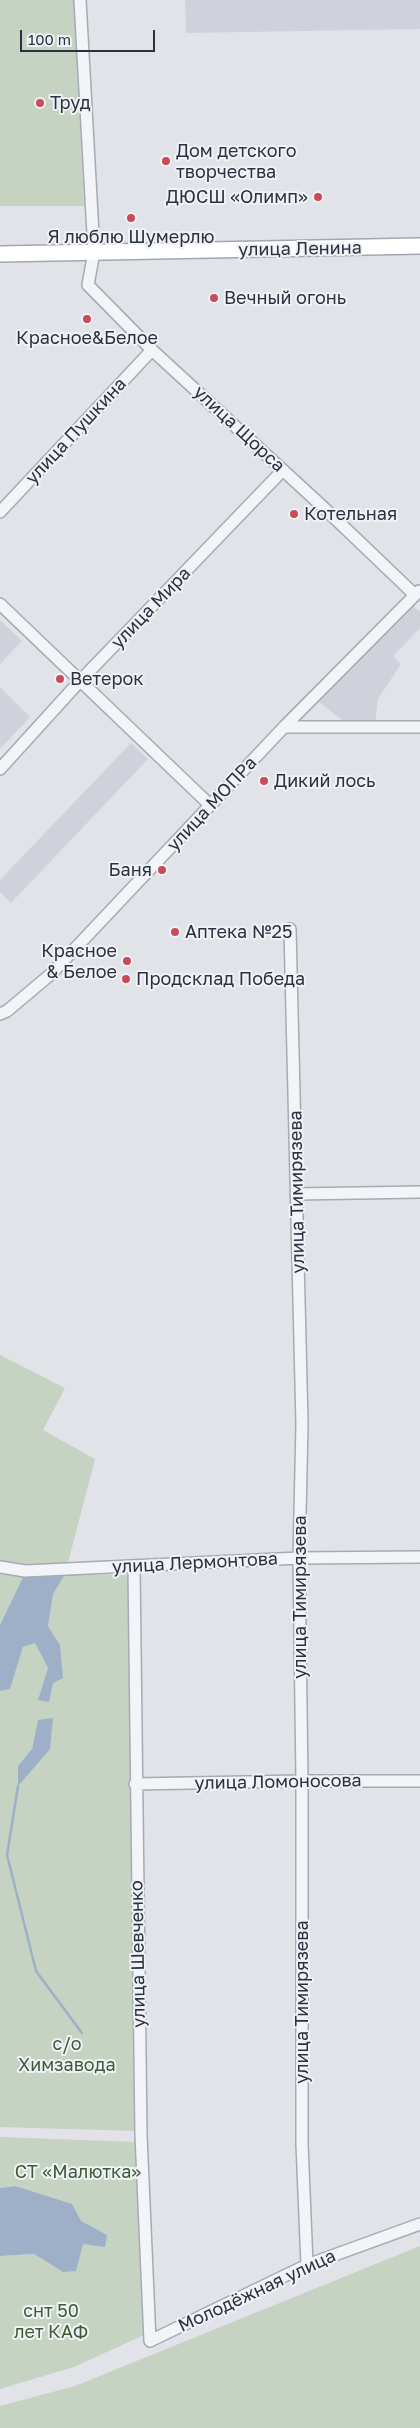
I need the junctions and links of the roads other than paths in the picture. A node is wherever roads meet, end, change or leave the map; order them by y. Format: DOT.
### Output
graph roads {
  1 [pos="80,0"];
  2 [pos="420,246"];
  3 [pos="94,252"];
  4 [pos="0,254"];
  5 [pos="152,350"];
  6 [pos="283,470"];
  7 [pos="0,512"];
  8 [pos="417,592"];
  9 [pos="0,604"];
  10 [pos="79,682"];
  11 [pos="284,727"];
  12 [pos="420,727"];
  13 [pos="0,769"];
  14 [pos="210,805"];
  15 [pos="290,929"];
  16 [pos="0,1014"];
  17 [pos="420,1192"];
  18 [pos="296,1194"];
  19 [pos="420,1557"];
  20 [pos="298,1558"];
  21 [pos="0,1567"];
  22 [pos="134,1567"];
  23 [pos="302,1780"];
  24 [pos="420,1781"];
  25 [pos="135,1784"];
  26 [pos="420,2224"];
  27 [pos="307,2265"];
  28 [pos="150,2341"];
  1 -- 3 [label="street"];
  2 -- 3 [label="main road, улица Ленина"];
  3 -- 4 [label="main road, улица Ленина"];
  3 -- 5 [label="street, улица Щорса"];
  5 -- 6 [label="street, улица Щорса"];
  5 -- 7 [label="street, улица Пушкина"];
  6 -- 8 [label="street, улица Щорса"];
  6 -- 10 [label="street, улица Мира"];
  8 -- 11 [label="street, улица МОПРа"];
  9 -- 10 [label="street"];
  10 -- 13 [label="street, улица Мира"];
  10 -- 14 [label="street"];
  11 -- 12 [label="street"];
  11 -- 14 [label="street, улица МОПРа"];
  14 -- 16 [label="street, улица МОПРа"];
  15 -- 18 [label="street, улица Тимирязева"];
  17 -- 18 [label="street"];
  18 -- 20 [label="street, улица Тимирязева"];
  19 -- 20 [label="street, улица Лермонтова"];
  20 -- 22 [label="street, улица Лермонтова"];
  20 -- 23 [label="street, улица Тимирязева"];
  21 -- 22 [label="street, улица Лермонтова"];
  22 -- 25 [label="street, улица Шевченко"];
  23 -- 24 [label="street, улица Ломоносова"];
  23 -- 25 [label="street, улица Ломоносова"];
  23 -- 27 [label="street, улица Тимирязева"];
  25 -- 28 [label="street, улица Шевченко"];
  26 -- 27 [label="street, Молодёжная улица"];
  27 -- 28 [label="street, Молодёжная улица"];
}
